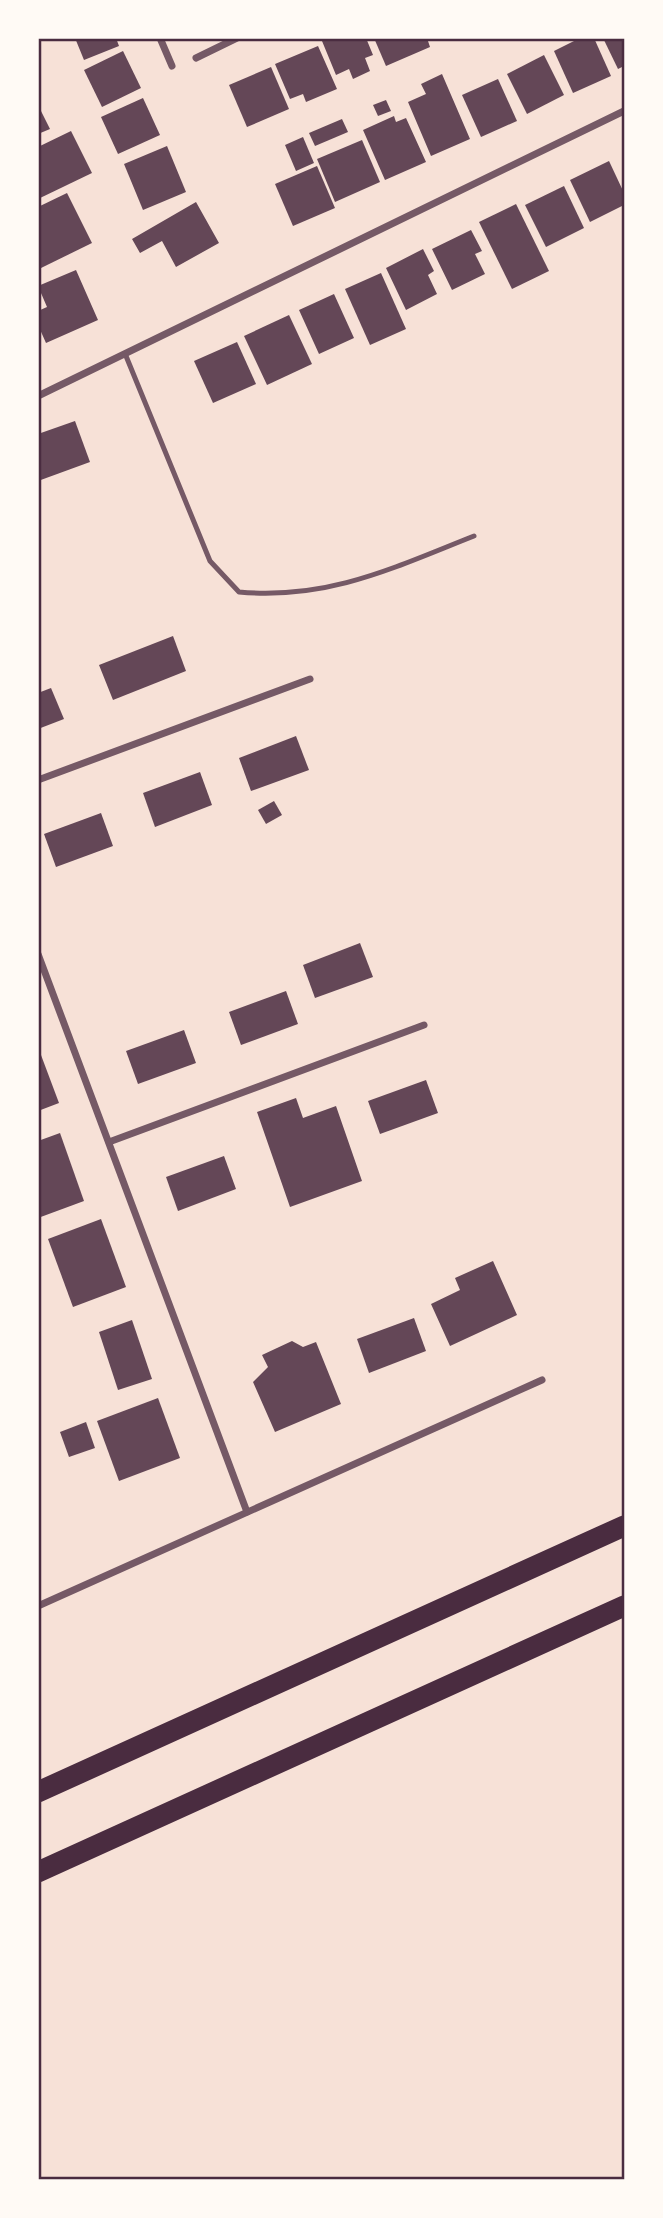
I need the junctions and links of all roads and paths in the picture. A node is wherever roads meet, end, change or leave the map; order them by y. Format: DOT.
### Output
graph roads {
  1 [pos="160,38"];
  2 [pos="237,38"];
  3 [pos="195,58"];
  4 [pos="172,66"];
  5 [pos="625,111"];
  6 [pos="126,356"];
  7 [pos="38,396"];
  8 [pos="474,537"];
  9 [pos="310,679"];
  10 [pos="38,780"];
  11 [pos="38,954"];
  12 [pos="424,1025"];
  13 [pos="109,1142"];
  14 [pos="542,1380"];
  15 [pos="247,1512"];
  16 [pos="625,1526"];
  17 [pos="38,1606"];
  18 [pos="625,1606"];
  19 [pos="38,1792"];
  20 [pos="38,1872"];
  1 -- 4 [label="street"];
  2 -- 3 [label="street"];
  5 -- 6 [label="street"];
  6 -- 7 [label="street"];
  6 -- 8 [label="lane"];
  9 -- 10 [label="street"];
  11 -- 13 [label="street"];
  12 -- 13 [label="street"];
  13 -- 15 [label="street"];
  14 -- 15 [label="street"];
  15 -- 17 [label="street"];
  16 -- 19 [label="highway"];
  18 -- 20 [label="highway"];
}
